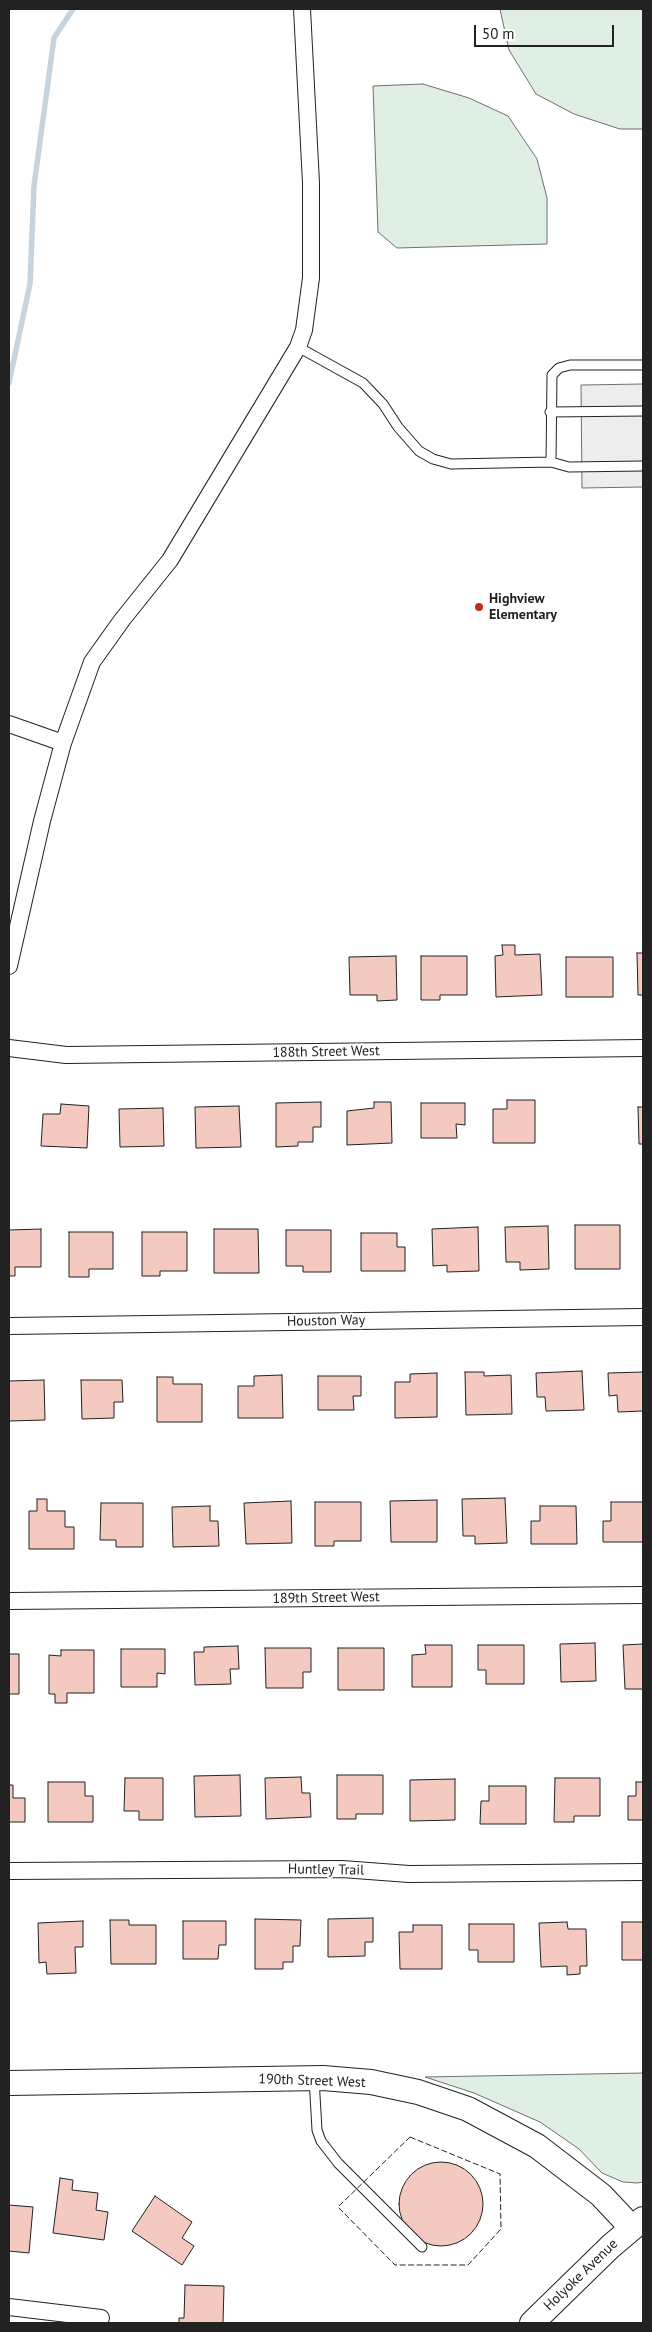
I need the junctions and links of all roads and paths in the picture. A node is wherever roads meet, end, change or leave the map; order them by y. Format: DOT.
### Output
graph roads {
  1 [pos="302,9"];
  2 [pos="298,347"];
  3 [pos="643,365"];
  4 [pos="643,411"];
  5 [pos="550,412"];
  6 [pos="551,462"];
  7 [pos="643,466"];
  8 [pos="9,724"];
  9 [pos="63,743"];
  10 [pos="9,966"];
  11 [pos="9,1048"];
  12 [pos="643,1048"];
  13 [pos="643,1316"];
  14 [pos="9,1326"];
  15 [pos="643,1595"];
  16 [pos="9,1601"];
  17 [pos="9,1871"];
  18 [pos="643,1872"];
  19 [pos="314,2078"];
  20 [pos="9,2083"];
  21 [pos="637,2223"];
  22 [pos="422,2247"];
  23 [pos="9,2307"];
  24 [pos="101,2318"];
  25 [pos="532,2323"];
  1 -- 2 [label="street"];
  2 -- 6 [label="lane"];
  2 -- 9 [label="street"];
  3 -- 5 [label="lane"];
  4 -- 5 [label="lane"];
  5 -- 6 [label="lane"];
  6 -- 7 [label="lane"];
  8 -- 9 [label="street"];
  9 -- 10 [label="street"];
  11 -- 12 [label="street, 188th Street West"];
  13 -- 14 [label="street, Houston Way"];
  15 -- 16 [label="street, 189th Street West"];
  17 -- 18 [label="street, Huntley Trail"];
  19 -- 20 [label="street, 190th Street West"];
  19 -- 21 [label="street, 190th Street West"];
  19 -- 22 [label="lane"];
  21 -- 25 [label="street, Holyoke Avenue"];
  23 -- 24 [label="street"];
}
